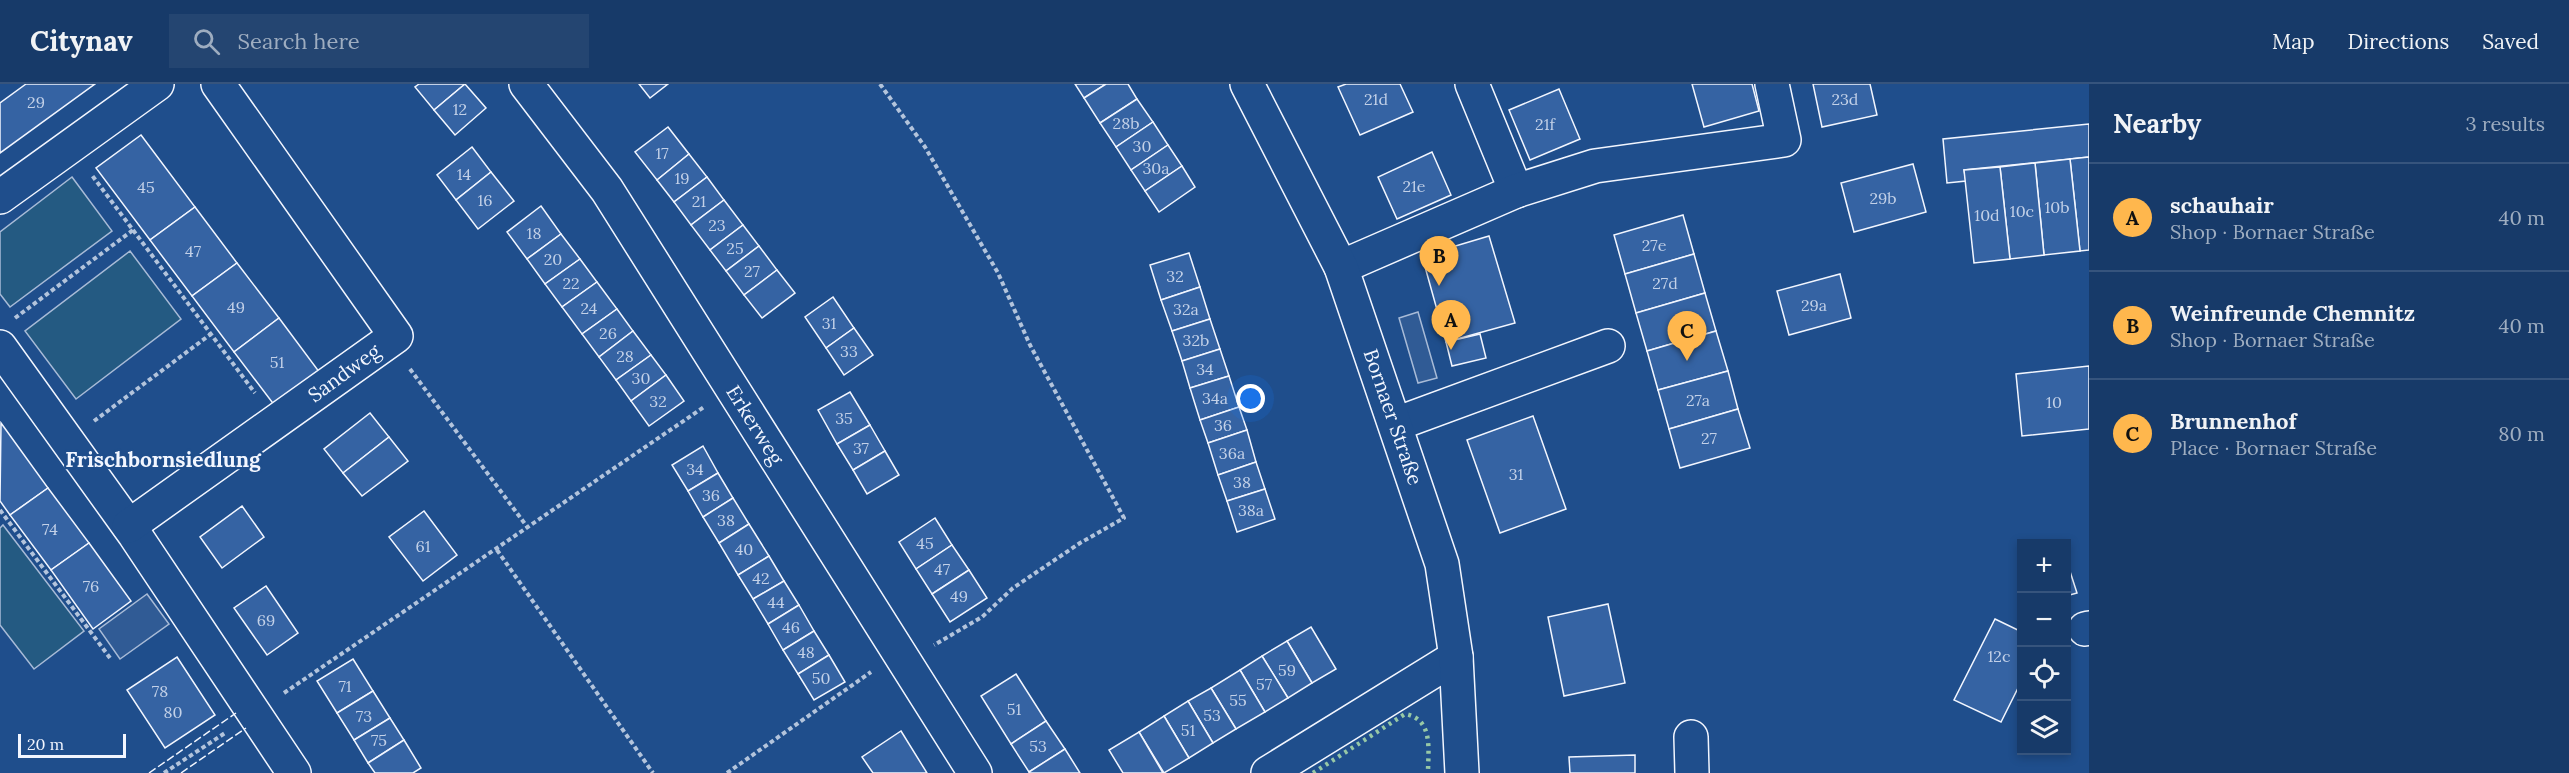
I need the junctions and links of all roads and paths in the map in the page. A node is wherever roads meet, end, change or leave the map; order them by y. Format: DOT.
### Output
graph roads {
  1 [pos="157,84"];
  2 [pos="218,84"];
  3 [pos="526,84"];
  4 [pos="880,84"];
  5 [pos="1247,84"];
  6 [pos="1472,84"];
  7 [pos="1772,84"];
  8 [pos="70,146"];
  9 [pos="1516,191"];
  10 [pos="0,197"];
  11 [pos="133,230"];
  12 [pos="1341,267"];
  13 [pos="211,334"];
  14 [pos="5,335"];
  15 [pos="1608,346"];
  16 [pos="406,364"];
  17 [pos="234,365"];
  18 [pos="732,388"];
  19 [pos="1396,424"];
  20 [pos="67,441"];
  21 [pos="0,510"];
  22 [pos="129,526"];
  23 [pos="528,528"];
  24 [pos="497,549"];
  25 [pos="1456,657"];
  26 [pos="110,658"];
  27 [pos="902,658"];
  28 [pos="254,713"];
  29 [pos="1691,737"];
  30 [pos="164,773"];
  31 [pos="294,773"];
  32 [pos="653,773"];
  33 [pos="727,773"];
  34 [pos="975,773"];
  35 [pos="1268,773"];
  36 [pos="1462,773"];
  37 [pos="1692,773"];
  1 -- 8 [label="street"];
  2 -- 22 [label="street, Sandweg"];
  3 -- 18 [label="street, Erkerweg"];
  4 -- 27 [label="path"];
  5 -- 12 [label="street, Bornaer Straße"];
  6 -- 9 [label="street"];
  7 -- 9 [label="street"];
  8 -- 10 [label="street"];
  8 -- 11 [label="path"];
  9 -- 12 [label="street"];
  11 -- 13 [label="path"];
  11 -- 14 [label="path"];
  12 -- 19 [label="street, Bornaer Straße"];
  13 -- 17 [label="path"];
  13 -- 20 [label="path"];
  14 -- 20 [label="street"];
  15 -- 19 [label="street"];
  16 -- 23 [label="path"];
  18 -- 23 [label="path"];
  18 -- 27 [label="street, Erkerweg"];
  19 -- 25 [label="street, Bornaer Straße"];
  20 -- 22 [label="street"];
  21 -- 26 [label="path"];
  22 -- 28 [label="street"];
  23 -- 24 [label="path"];
  24 -- 28 [label="path"];
  24 -- 32 [label="path"];
  25 -- 35 [label="street"];
  25 -- 36 [label="street, Bornaer Straße"];
  27 -- 33 [label="path"];
  27 -- 34 [label="street, Erkerweg"];
  28 -- 30 [label="path"];
  28 -- 31 [label="street"];
  29 -- 37 [label="street"];
}
